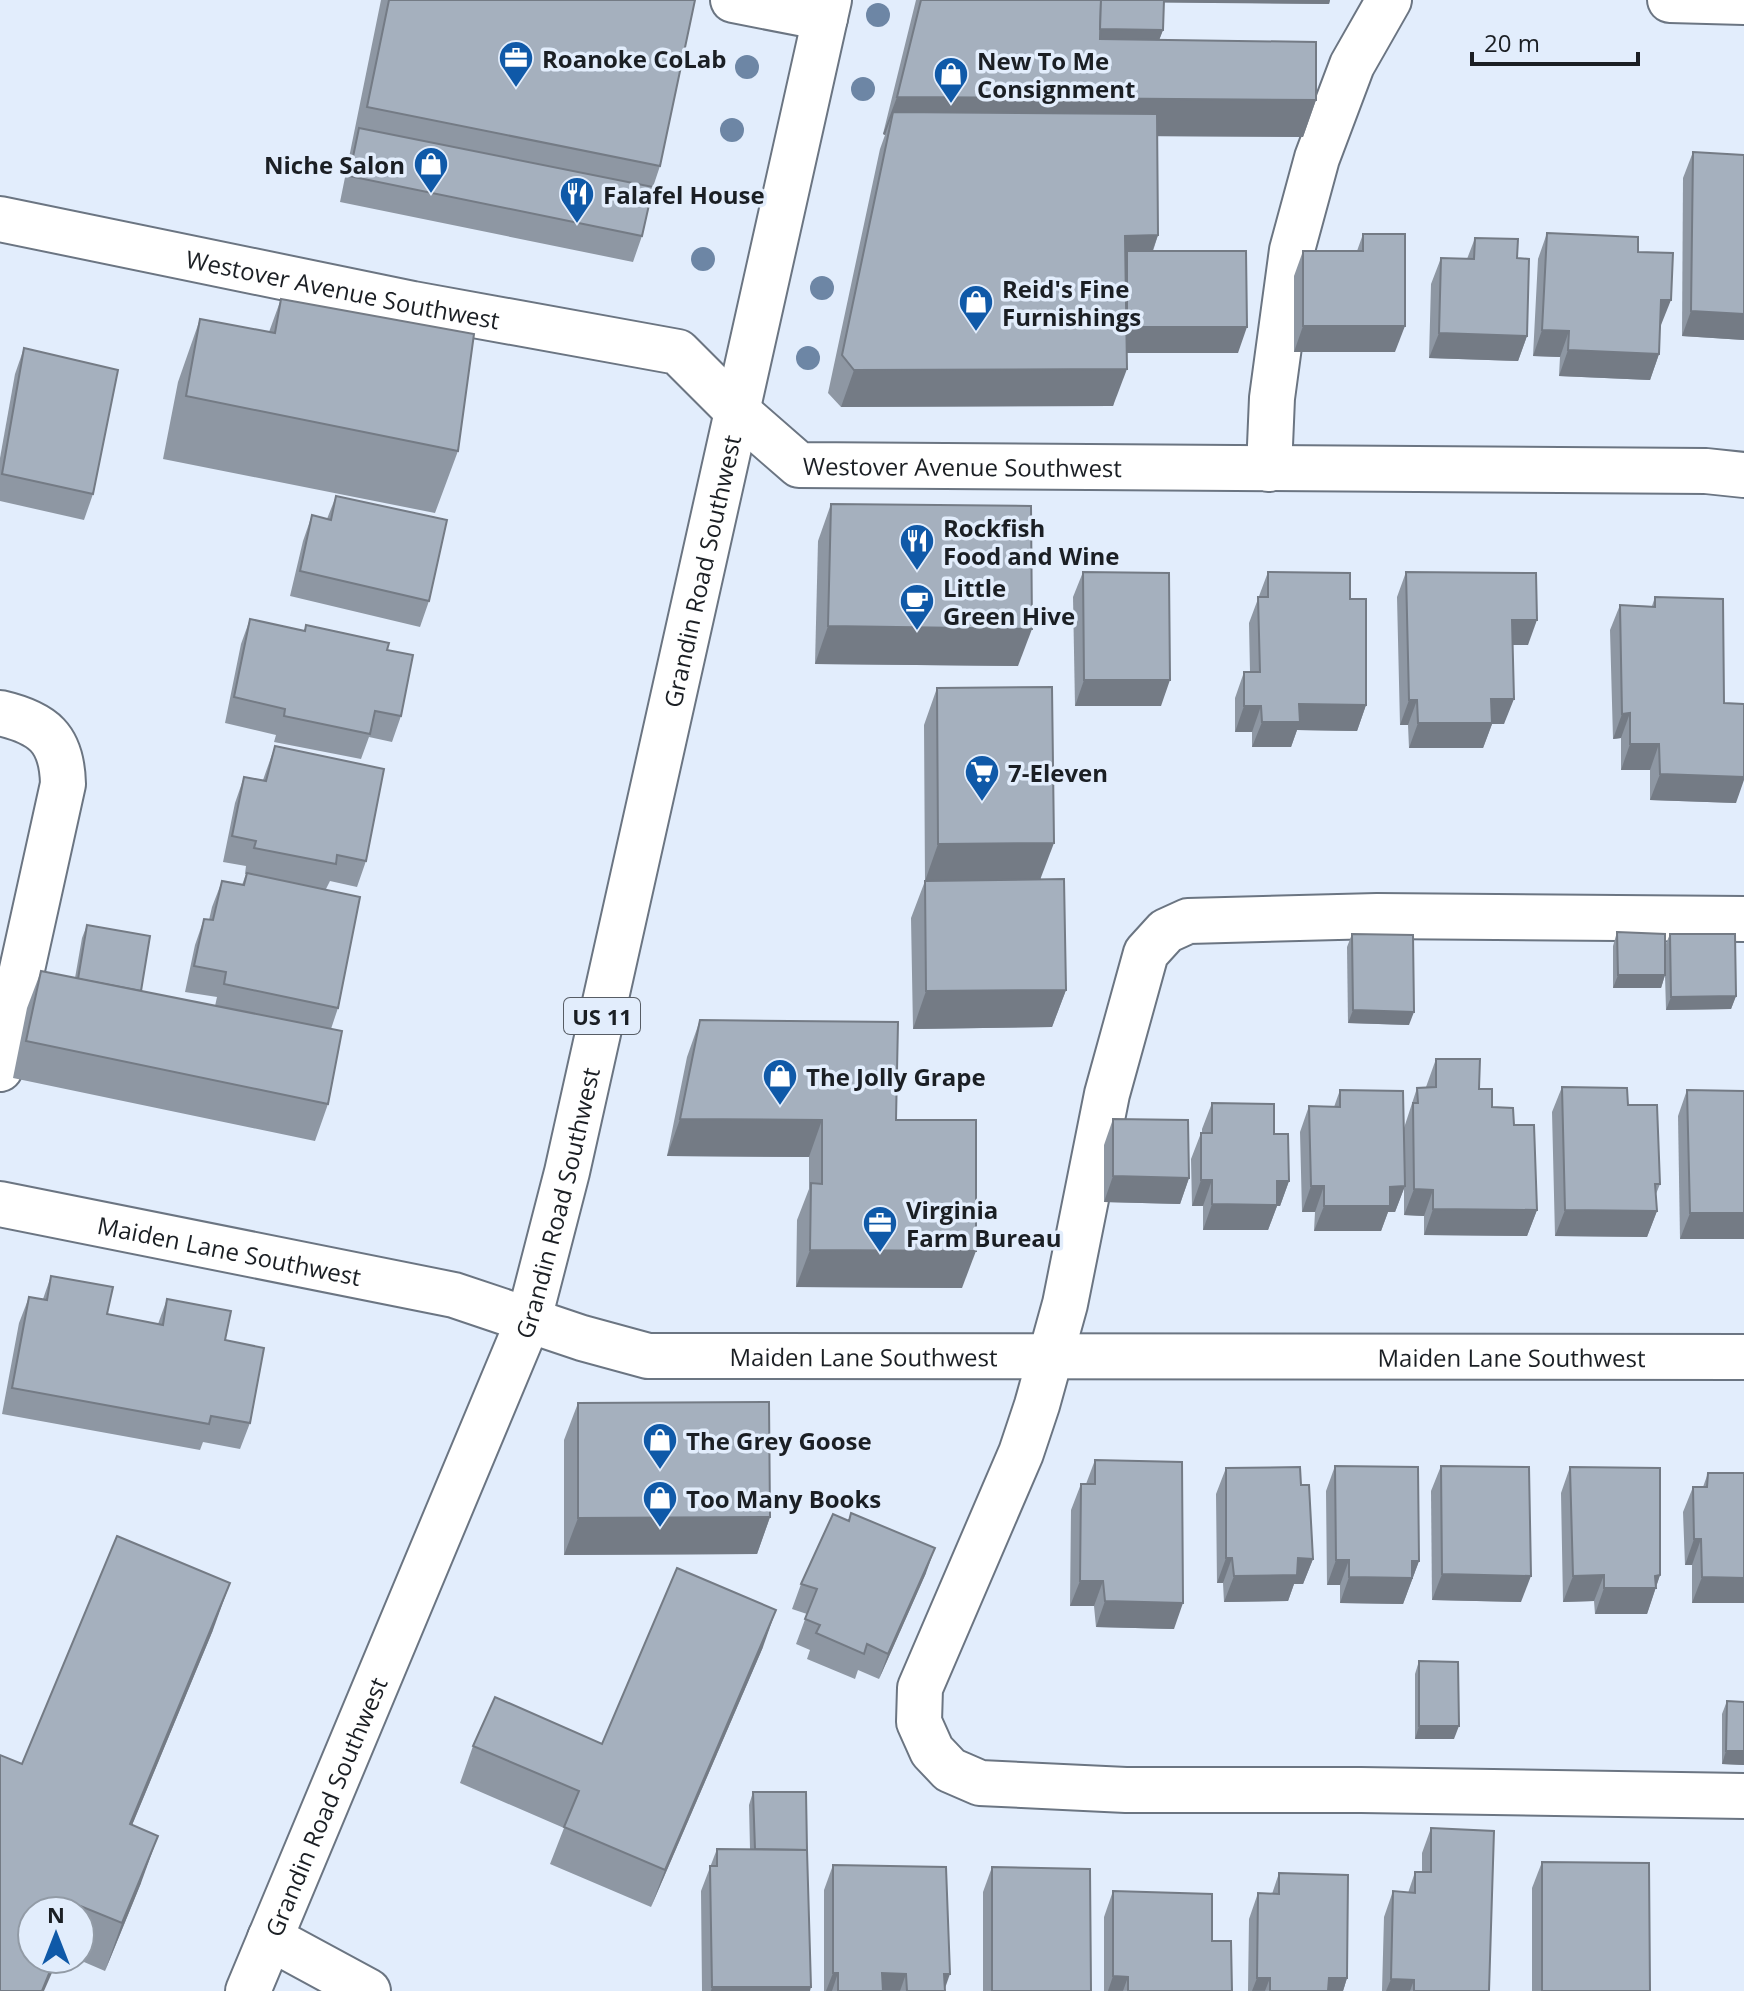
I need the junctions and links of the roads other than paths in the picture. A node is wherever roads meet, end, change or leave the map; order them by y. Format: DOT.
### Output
graph roads {
  1 [pos="733,0"];
  2 [pos="1389,0"];
  3 [pos="1670,0"];
  4 [pos="1744,2"];
  5 [pos="827,9"];
  6 [pos="0,219"];
  7 [pos="737,411"];
  8 [pos="1269,469"];
  9 [pos="1744,475"];
  10 [pos="0,713"];
  11 [pos="1744,919"];
  12 [pos="0,1069"];
  13 [pos="0,1204"];
  14 [pos="529,1319"];
  15 [pos="1051,1355"];
  16 [pos="1744,1357"];
  17 [pos="1744,1796"];
  18 [pos="270,1938"];
  19 [pos="248,1991"];
  20 [pos="368,1991"];
  1 -- 5 [label="street"];
  2 -- 8 [label="street"];
  3 -- 4 [label="street"];
  5 -- 7 [label="street, Grandin Road Southwest / US 11"];
  6 -- 7 [label="street, Westover Avenue Southwest"];
  7 -- 8 [label="street, Westover Avenue Southwest"];
  7 -- 14 [label="street, Grandin Road Southwest / US 11"];
  8 -- 9 [label="street, Westover Avenue Southwest"];
  10 -- 12 [label="street"];
  11 -- 15 [label="street"];
  13 -- 14 [label="street, Maiden Lane Southwest"];
  14 -- 15 [label="street, Maiden Lane Southwest"];
  14 -- 18 [label="street, Grandin Road Southwest / US 11"];
  15 -- 16 [label="street, Maiden Lane Southwest"];
  15 -- 17 [label="street"];
  18 -- 19 [label="street, Grandin Road Southwest / US 11"];
  18 -- 20 [label="street"];
}
